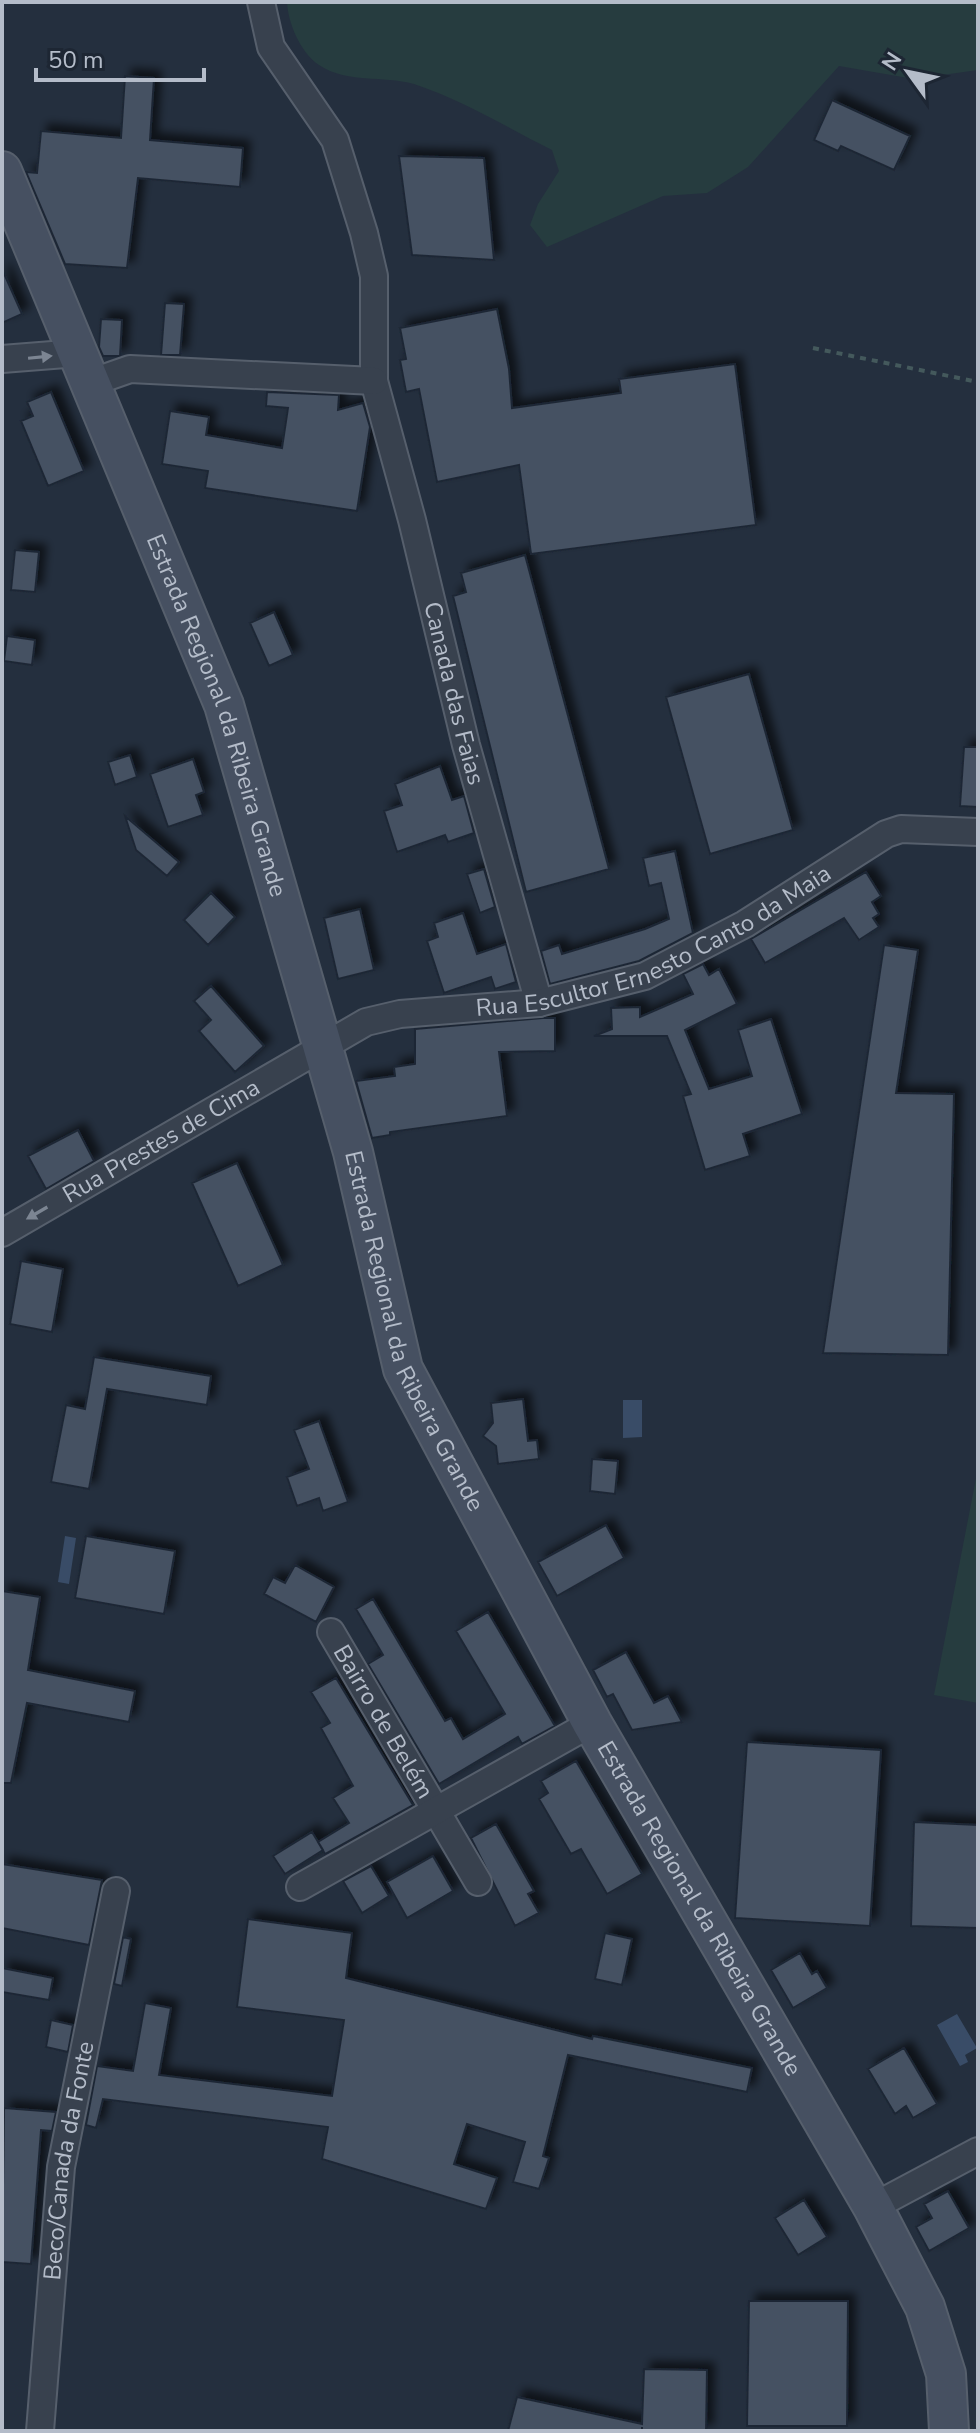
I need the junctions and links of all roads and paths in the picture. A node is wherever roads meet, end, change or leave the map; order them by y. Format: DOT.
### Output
graph roads {
  1 [pos="261,2"];
  2 [pos="2,171"];
  3 [pos="813,348"];
  4 [pos="2,359"];
  5 [pos="84,368"];
  6 [pos="374,381"];
  7 [pos="978,382"];
  8 [pos="978,832"];
  9 [pos="539,1003"];
  10 [pos="322,1048"];
  11 [pos="2,1233"];
  12 [pos="331,1632"];
  13 [pos="592,1723"];
  14 [pos="436,1810"];
  15 [pos="478,1882"];
  16 [pos="300,1887"];
  17 [pos="116,1891"];
  18 [pos="978,2151"];
  19 [pos="873,2207"];
  20 [pos="40,2431"];
  21 [pos="949,2431"];
  1 -- 6 [label="street, Canada das Faias"];
  2 -- 5 [label="main road, Estrada Regional da Ribeira Grande"];
  3 -- 7 [label="path"];
  4 -- 5 [label="street, one-way"];
  5 -- 6 [label="street"];
  5 -- 10 [label="main road, Estrada Regional da Ribeira Grande"];
  6 -- 9 [label="street, Canada das Faias"];
  8 -- 9 [label="street, Rua Escultor Ernesto Canto da Maia"];
  9 -- 10 [label="street, Rua Escultor Ernesto Canto da Maia"];
  10 -- 11 [label="street, Rua Prestes de Cima, one-way"];
  10 -- 13 [label="main road, Estrada Regional da Ribeira Grande"];
  12 -- 14 [label="street, Bairro de Belém"];
  13 -- 14 [label="street, Bairro de Belém"];
  13 -- 19 [label="main road, Estrada Regional da Ribeira Grande"];
  14 -- 15 [label="street, Bairro de Belém"];
  14 -- 16 [label="street, Bairro de Belém"];
  17 -- 20 [label="street, Beco/Canada da Fonte"];
  18 -- 19 [label="street"];
  19 -- 21 [label="main road, Estrada Regional da Ribeira Grande"];
}
